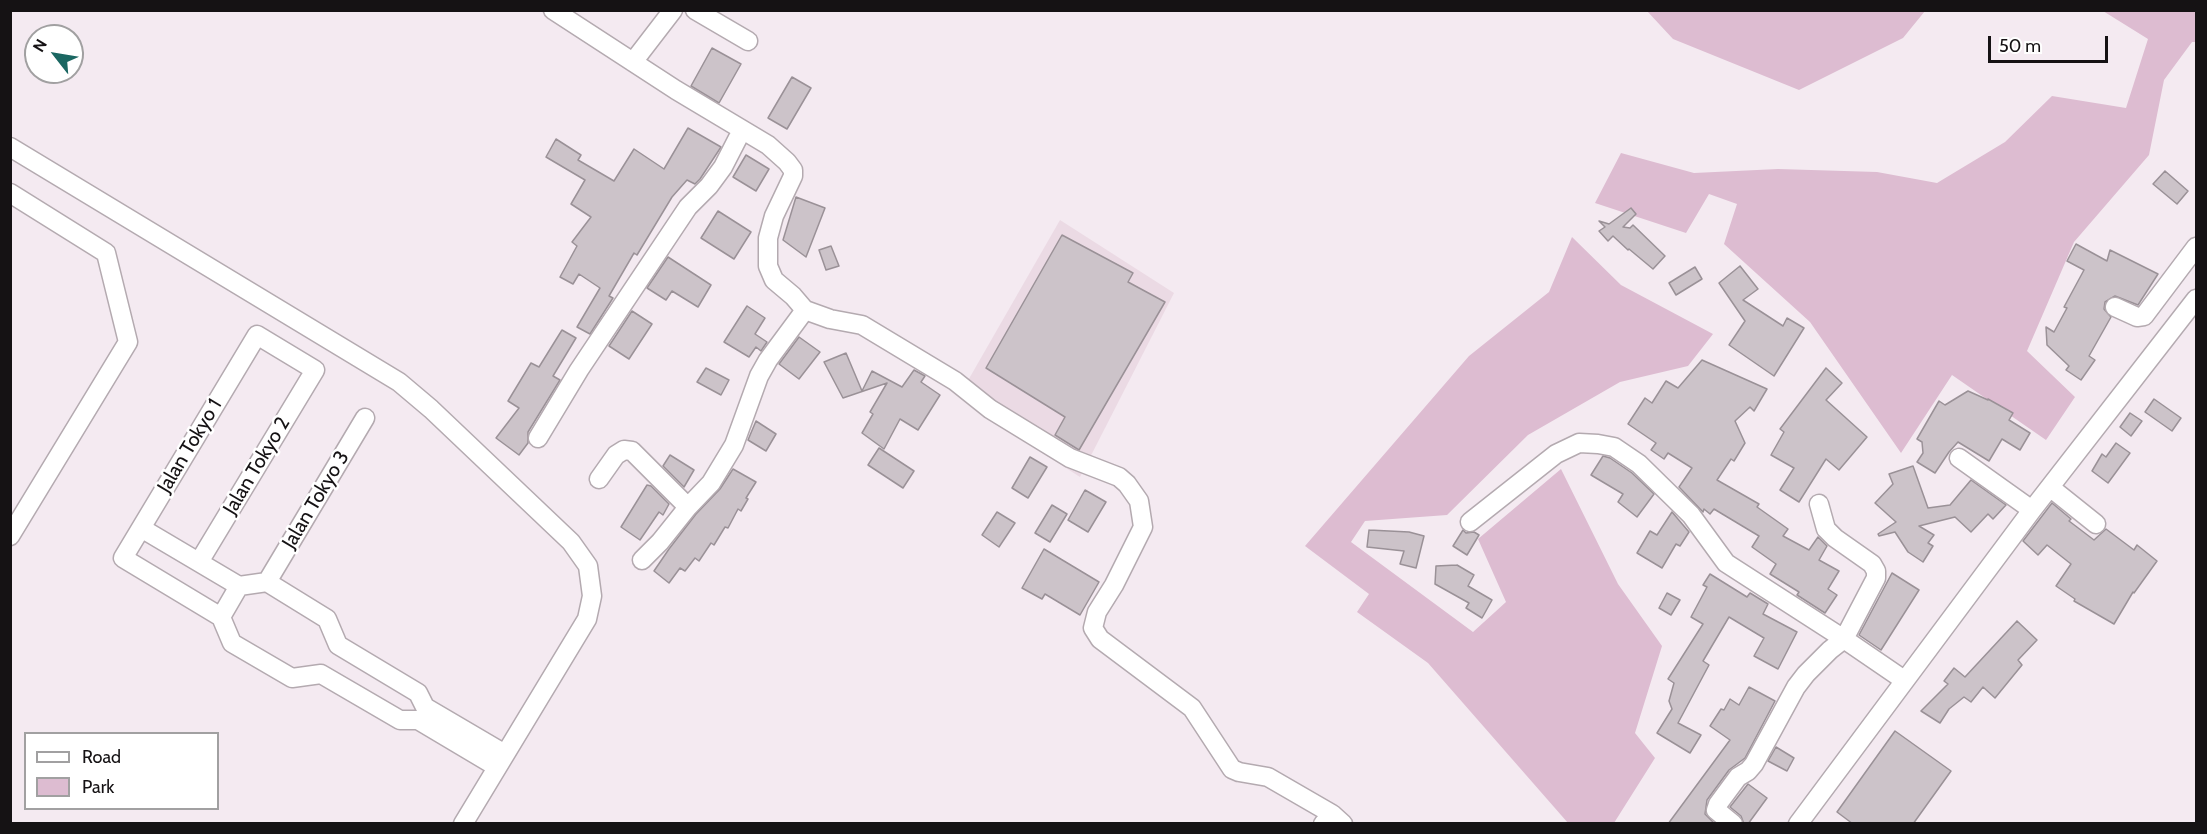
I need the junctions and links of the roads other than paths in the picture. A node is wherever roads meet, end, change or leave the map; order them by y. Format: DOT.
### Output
graph roads {
  1 [pos="553,10"];
  2 [pos="673,10"];
  3 [pos="695,10"];
  4 [pos="748,41"];
  5 [pos="633,62"];
  6 [pos="742,130"];
  7 [pos="10,147"];
  8 [pos="10,193"];
  9 [pos="2196,247"];
  10 [pos="2196,299"];
  11 [pos="2115,307"];
  12 [pos="805,310"];
  13 [pos="315,370"];
  14 [pos="365,418"];
  15 [pos="538,438"];
  16 [pos="1959,458"];
  17 [pos="599,479"];
  18 [pos="2051,488"];
  19 [pos="1819,504"];
  20 [pos="688,507"];
  21 [pos="2032,510"];
  22 [pos="1470,522"];
  23 [pos="2096,525"];
  24 [pos="141,528"];
  25 [pos="10,536"];
  26 [pos="642,560"];
  27 [pos="199,562"];
  28 [pos="267,582"];
  29 [pos="239,586"];
  30 [pos="221,617"];
  31 [pos="1844,639"];
  32 [pos="338,645"];
  33 [pos="321,674"];
  34 [pos="1904,680"];
  35 [pos="421,713"];
  36 [pos="501,760"];
  37 [pos="1333,820"];
  38 [pos="463,824"];
  39 [pos="1733,824"];
  40 [pos="1798,824"];
  1 -- 5 [label="street"];
  2 -- 5 [label="street"];
  3 -- 4 [label="street"];
  5 -- 6 [label="street"];
  6 -- 12 [label="street"];
  6 -- 15 [label="street"];
  7 -- 36 [label="street"];
  8 -- 25 [label="street"];
  9 -- 11 [label="street"];
  10 -- 18 [label="street"];
  12 -- 20 [label="street"];
  12 -- 37 [label="street"];
  13 -- 24 [label="street, Jalan Tokyo 1"];
  13 -- 27 [label="street, Jalan Tokyo 2"];
  14 -- 28 [label="street, Jalan Tokyo 3"];
  16 -- 21 [label="street"];
  17 -- 20 [label="street"];
  18 -- 21 [label="street"];
  18 -- 23 [label="street"];
  19 -- 31 [label="street"];
  20 -- 26 [label="street"];
  21 -- 34 [label="street"];
  22 -- 31 [label="street"];
  24 -- 27 [label="street"];
  24 -- 30 [label="street, Jalan Tokyo 1"];
  27 -- 29 [label="street"];
  28 -- 29 [label="street"];
  28 -- 32 [label="street"];
  29 -- 30 [label="street"];
  30 -- 33 [label="street"];
  31 -- 34 [label="street"];
  31 -- 39 [label="street"];
  32 -- 33 [label="street"];
  32 -- 35 [label="street"];
  33 -- 35 [label="street"];
  34 -- 40 [label="street"];
  35 -- 36 [label="street"];
  36 -- 38 [label="street"];
}
